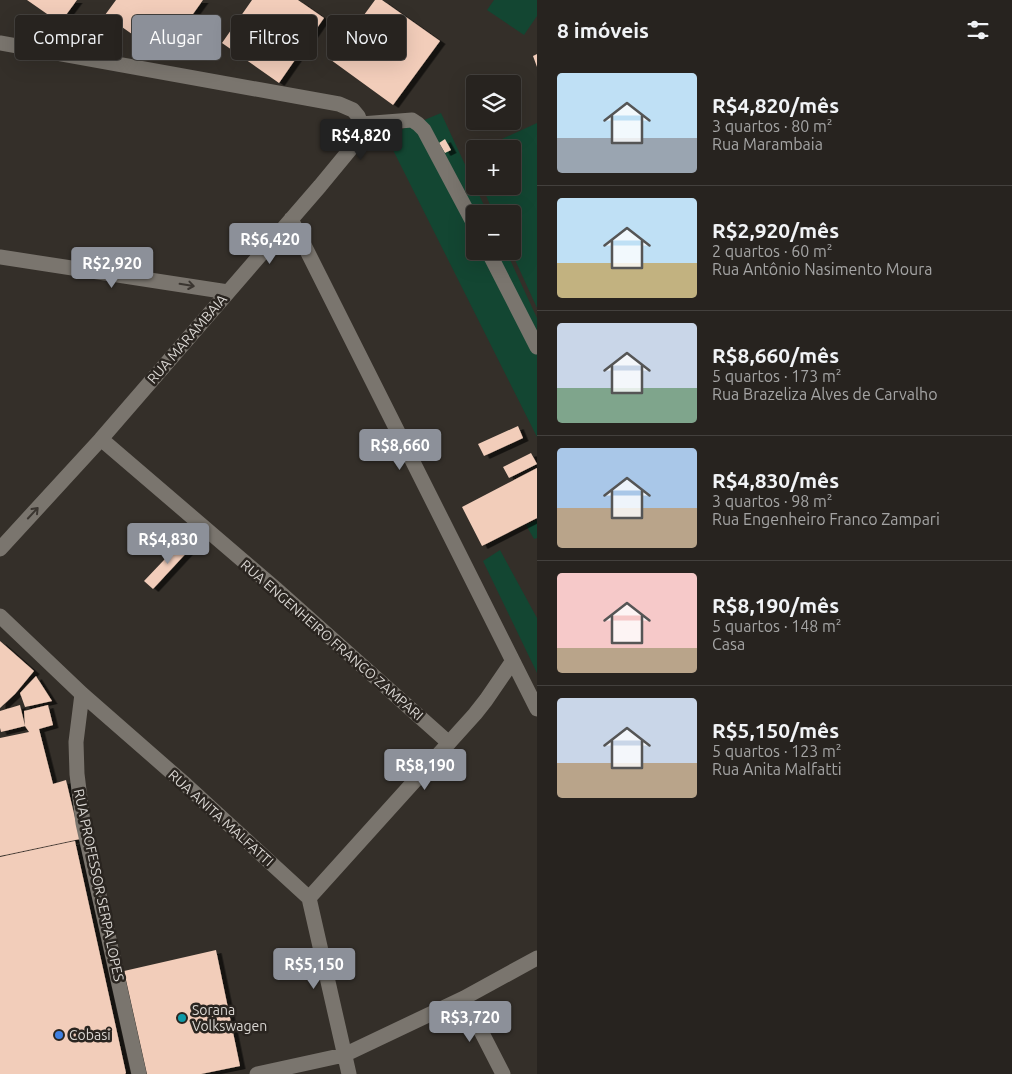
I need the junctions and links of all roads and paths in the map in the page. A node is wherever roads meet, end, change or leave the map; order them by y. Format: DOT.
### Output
graph roads {
  1 [pos="0,43"];
  2 [pos="361,124"];
  3 [pos="466,209"];
  4 [pos="291,219"];
  5 [pos="0,257"];
  6 [pos="493,260"];
  7 [pos="228,292"];
  8 [pos="537,346"];
  9 [pos="101,439"];
  10 [pos="0,549"];
  11 [pos="0,616"];
  12 [pos="512,662"];
  13 [pos="82,694"];
  14 [pos="537,709"];
  15 [pos="448,743"];
  16 [pos="309,898"];
  17 [pos="537,958"];
  18 [pos="464,998"];
  19 [pos="344,1055"];
  20 [pos="139,1074"];
  21 [pos="258,1074"];
  22 [pos="349,1074"];
  23 [pos="503,1074"];
  1 -- 2 [label="street"];
  2 -- 3 [label="street"];
  2 -- 4 [label="street, RUA MARAMBAIA"];
  4 -- 7 [label="street, RUA MARAMBAIA"];
  4 -- 12 [label="street"];
  5 -- 7 [label="street, one-way"];
  6 -- 8 [label="street"];
  7 -- 9 [label="street, RUA MARAMBAIA"];
  10 -- 9 [label="street, RUA MARAMBAIA, one-way"];
  9 -- 15 [label="street, RUA ENGENHEIRO FRANCO ZAMPARI"];
  11 -- 13 [label="street, RUA ANITA MALFATTI"];
  12 -- 14 [label="street"];
  12 -- 15 [label="street"];
  13 -- 16 [label="street, RUA ANITA MALFATTI"];
  13 -- 20 [label="street, RUA PROFESSOR SERPA LOPES"];
  15 -- 16 [label="street"];
  16 -- 19 [label="street"];
  17 -- 18 [label="street"];
  18 -- 19 [label="street"];
  18 -- 23 [label="street"];
  19 -- 21 [label="street"];
  19 -- 22 [label="street"];
}
